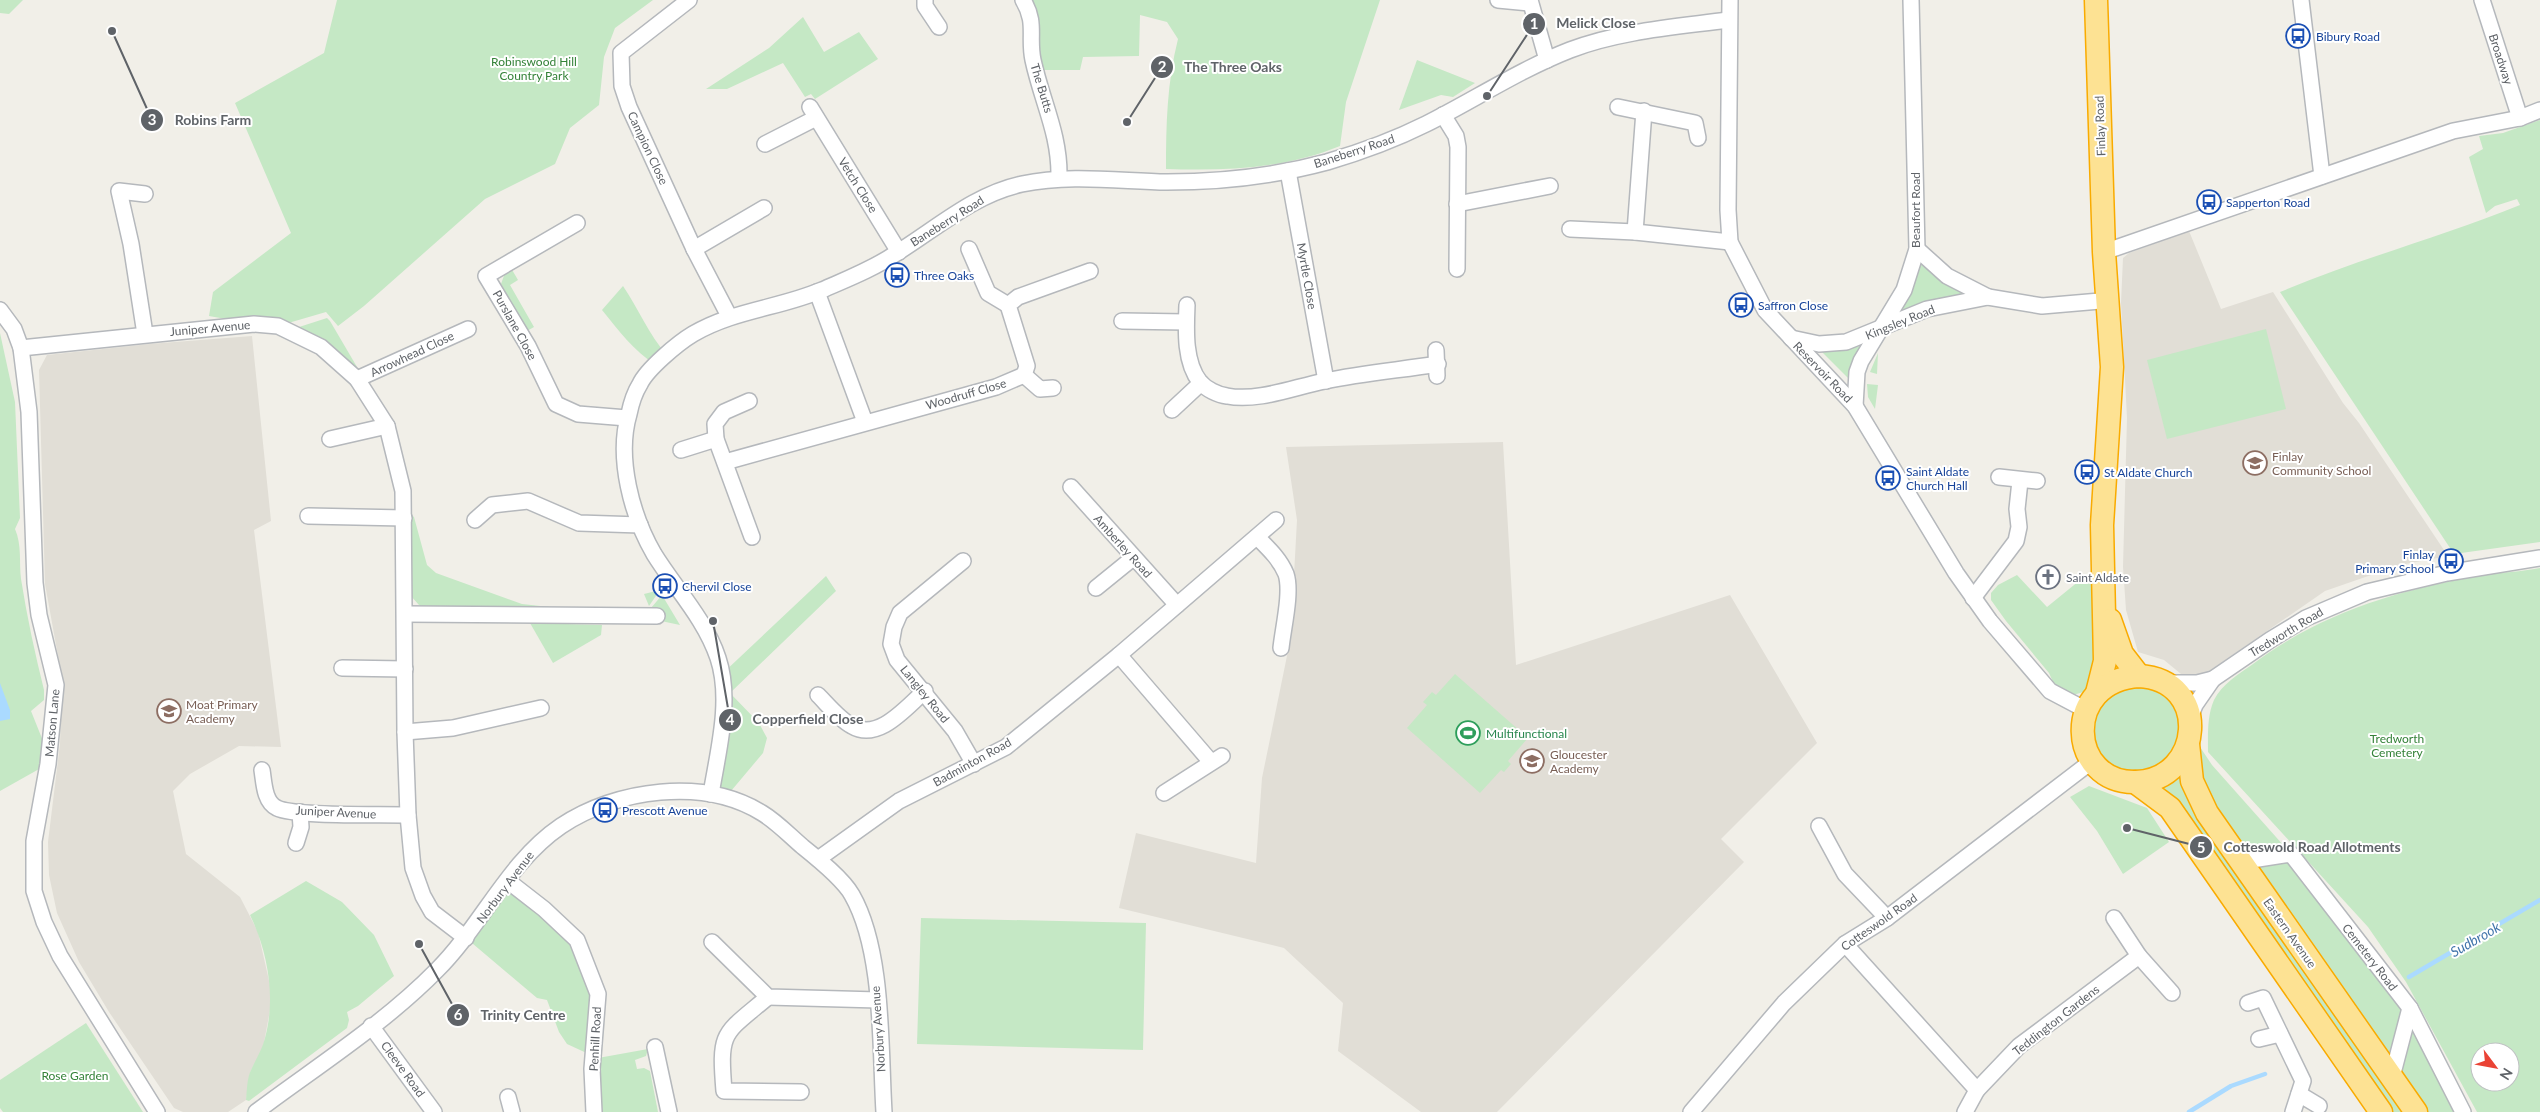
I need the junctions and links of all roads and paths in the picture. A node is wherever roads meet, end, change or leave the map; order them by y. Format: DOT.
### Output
graph roads {
  1 [pos="689,0"];
  2 [pos="925,0"];
  3 [pos="1023,0"];
  4 [pos="1498,0"];
  5 [pos="1730,0"];
  6 [pos="1912,0"];
  7 [pos="2096,0"];
  8 [pos="2300,0"];
  9 [pos="2482,0"];
  10 [pos="1529,2"];
  11 [pos="1728,20"];
  12 [pos="939,27"];
  13 [pos="1547,60"];
  14 [pos="1618,107"];
  15 [pos="2540,110"];
  16 [pos="1644,111"];
  17 [pos="1443,115"];
  18 [pos="2520,118"];
  19 [pos="1698,138"];
  20 [pos="765,145"];
  21 [pos="1288,171"];
  22 [pos="2322,176"];
  23 [pos="1060,178"];
  24 [pos="1550,186"];
  25 [pos="145,194"];
  26 [pos="1457,204"];
  27 [pos="764,208"];
  28 [pos="577,223"];
  29 [pos="1570,229"];
  30 [pos="1634,232"];
  31 [pos="1730,242"];
  32 [pos="694,249"];
  33 [pos="969,249"];
  34 [pos="1917,249"];
  35 [pos="898,252"];
  36 [pos="2104,252"];
  37 [pos="1457,269"];
  38 [pos="1090,271"];
  39 [pos="817,292"];
  40 [pos="1988,297"];
  41 [pos="2100,301"];
  42 [pos="1008,305"];
  43 [pos="1187,305"];
  44 [pos="0,310"];
  45 [pos="729,316"];
  46 [pos="1122,321"];
  47 [pos="1186,322"];
  48 [pos="468,328"];
  49 [pos="1879,330"];
  50 [pos="145,334"];
  51 [pos="1789,338"];
  52 [pos="21,348"];
  53 [pos="1437,363"];
  54 [pos="1024,375"];
  55 [pos="357,379"];
  56 [pos="1326,381"];
  57 [pos="2110,383"];
  58 [pos="1201,384"];
  59 [pos="1053,388"];
  60 [pos="749,401"];
  61 [pos="1855,406"];
  62 [pos="1172,410"];
  63 [pos="627,418"];
  64 [pos="865,422"];
  65 [pos="387,426"];
  66 [pos="330,439"];
  67 [pos="716,439"];
  68 [pos="681,450"];
  69 [pos="725,462"];
  70 [pos="1999,477"];
  71 [pos="2020,481"];
  72 [pos="2036,481"];
  73 [pos="1071,487"];
  74 [pos="308,516"];
  75 [pos="404,518"];
  76 [pos="475,520"];
  77 [pos="1276,520"];
  78 [pos="640,525"];
  79 [pos="752,537"];
  80 [pos="1257,537"];
  81 [pos="1133,558"];
  82 [pos="2540,558"];
  83 [pos="963,561"];
  84 [pos="1096,588"];
  85 [pos="2104,596"];
  86 [pos="1974,598"];
  87 [pos="1176,605"];
  88 [pos="405,614"];
  89 [pos="657,616"];
  90 [pos="1281,648"];
  91 [pos="1119,655"];
  92 [pos="342,668"];
  93 [pos="405,669"];
  94 [pos="2139,676"];
  95 [pos="2213,679"];
  96 [pos="2169,683"];
  97 [pos="925,691"];
  98 [pos="818,695"];
  99 [pos="2091,702"];
  100 [pos="541,708"];
  101 [pos="2190,718"];
  102 [pos="405,732"];
  103 [pos="2188,744"];
  104 [pos="2092,761"];
  105 [pos="974,764"];
  106 [pos="262,770"];
  107 [pos="2136,782"];
  108 [pos="1164,793"];
  109 [pos="711,794"];
  110 [pos="300,812"];
  111 [pos="408,815"];
  112 [pos="1819,826"];
  113 [pos="296,844"];
  114 [pos="818,859"];
  115 [pos="2239,862"];
  116 [pos="508,882"];
  117 [pos="1887,918"];
  118 [pos="2114,918"];
  119 [pos="466,938"];
  120 [pos="712,942"];
  121 [pos="1845,944"];
  122 [pos="2139,956"];
  123 [pos="2172,994"];
  124 [pos="768,997"];
  125 [pos="878,1000"];
  126 [pos="2248,1003"];
  127 [pos="2410,1008"];
  128 [pos="371,1026"];
  129 [pos="2280,1034"];
  130 [pos="2258,1039"];
  131 [pos="655,1047"];
  132 [pos="2392,1077"];
  133 [pos="1977,1090"];
  134 [pos="801,1092"];
  135 [pos="2299,1094"];
  136 [pos="508,1097"];
  137 [pos="2319,1106"];
  138 [pos="157,1112"];
  139 [pos="256,1112"];
  140 [pos="434,1112"];
  141 [pos="512,1112"];
  142 [pos="594,1112"];
  143 [pos="669,1112"];
  144 [pos="884,1112"];
  145 [pos="1691,1112"];
  146 [pos="1965,1112"];
  147 [pos="2293,1112"];
  148 [pos="2381,1112"];
  149 [pos="2416,1112"];
  150 [pos="2463,1112"];
  1 -- 32 [label="street, Campion Close"];
  2 -- 12 [label="street"];
  3 -- 23 [label="street, The Butts"];
  4 -- 10 [label="street"];
  5 -- 11 [label="street, Reservoir Road"];
  6 -- 34 [label="street, Beaufort Road"];
  7 -- 36 [label="highway, Finlay Road"];
  8 -- 22 [label="street"];
  9 -- 18 [label="street, Broadway"];
  10 -- 13 [label="street"];
  11 -- 13 [label="street, Baneberry Road"];
  11 -- 31 [label="street, Reservoir Road"];
  13 -- 17 [label="street, Baneberry Road"];
  14 -- 16 [label="street"];
  15 -- 18 [label="street"];
  16 -- 19 [label="street"];
  16 -- 30 [label="street"];
  17 -- 21 [label="street, Baneberry Road"];
  17 -- 26 [label="street"];
  18 -- 22 [label="street"];
  20 -- 35 [label="street, Vetch Close"];
  21 -- 23 [label="street, Baneberry Road"];
  21 -- 56 [label="street, Myrtle Close"];
  22 -- 36 [label="street"];
  23 -- 35 [label="street, Baneberry Road"];
  24 -- 26 [label="street"];
  25 -- 50 [label="street"];
  26 -- 37 [label="street"];
  27 -- 32 [label="street"];
  28 -- 63 [label="street, Purslane Close"];
  29 -- 30 [label="street"];
  30 -- 31 [label="street"];
  31 -- 51 [label="street, Reservoir Road"];
  32 -- 45 [label="street, Campion Close"];
  33 -- 42 [label="street"];
  34 -- 40 [label="street"];
  34 -- 49 [label="street, Beaufort Road"];
  35 -- 39 [label="street, Baneberry Road"];
  36 -- 41 [label="highway"];
  36 -- 57 [label="highway"];
  38 -- 42 [label="street"];
  39 -- 45 [label="street, Baneberry Road"];
  39 -- 64 [label="street"];
  40 -- 41 [label="street, Kingsley Road"];
  40 -- 49 [label="street, Kingsley Road"];
  41 -- 57 [label="highway"];
  42 -- 54 [label="street"];
  43 -- 47 [label="street"];
  44 -- 52 [label="street, Matson Lane"];
  45 -- 63 [label="street, Baneberry Road"];
  46 -- 47 [label="street"];
  47 -- 58 [label="street"];
  48 -- 55 [label="street, Arrowhead Close"];
  49 -- 51 [label="street, Kingsley Road"];
  49 -- 61 [label="street, Beaufort Road"];
  50 -- 52 [label="street, Juniper Avenue"];
  50 -- 55 [label="street, Juniper Avenue"];
  51 -- 61 [label="street, Reservoir Road"];
  52 -- 138 [label="street, Matson Lane"];
  53 -- 56 [label="street"];
  54 -- 59 [label="street"];
  54 -- 64 [label="street, Woodruff Close"];
  55 -- 65 [label="street, Juniper Avenue"];
  56 -- 58 [label="street"];
  57 -- 85 [label="highway"];
  58 -- 62 [label="street"];
  60 -- 67 [label="street"];
  61 -- 86 [label="street, Reservoir Road"];
  63 -- 78 [label="street, Baneberry Road"];
  64 -- 69 [label="street, Woodruff Close"];
  65 -- 66 [label="street"];
  65 -- 75 [label="street, Juniper Avenue"];
  67 -- 68 [label="street"];
  67 -- 69 [label="street"];
  69 -- 79 [label="street"];
  70 -- 71 [label="street"];
  71 -- 72 [label="street"];
  71 -- 86 [label="street"];
  73 -- 81 [label="street, Amberley Road"];
  74 -- 75 [label="street"];
  75 -- 88 [label="street, Juniper Avenue"];
  76 -- 78 [label="street"];
  77 -- 80 [label="street, Badminton Road"];
  78 -- 109 [label="street, Baneberry Road"];
  80 -- 87 [label="street, Badminton Road"];
  80 -- 90 [label="street"];
  81 -- 84 [label="street"];
  81 -- 87 [label="street, Amberley Road"];
  82 -- 95 [label="street, Tredworth Road"];
  83 -- 97 [label="street, Langley Road"];
  85 -- 94 [label="highway"];
  85 -- 99 [label="highway"];
  86 -- 99 [label="street, Reservoir Road"];
  87 -- 91 [label="street, Badminton Road"];
  88 -- 89 [label="street"];
  88 -- 93 [label="street, Juniper Avenue"];
  91 -- 105 [label="street, Badminton Road"];
  91 -- 108 [label="street"];
  92 -- 93 [label="street"];
  93 -- 102 [label="street, Juniper Avenue"];
  94 -- 96 [label="highway"];
  94 -- 99 [label="highway"];
  95 -- 96 [label="street, Tredworth Road"];
  95 -- 101 [label="street, Tredworth Road"];
  96 -- 101 [label="highway"];
  97 -- 98 [label="street"];
  97 -- 105 [label="street, Langley Road"];
  99 -- 104 [label="highway"];
  100 -- 102 [label="street"];
  101 -- 103 [label="highway"];
  102 -- 111 [label="street, Juniper Avenue"];
  103 -- 107 [label="highway"];
  103 -- 115 [label="highway, Eastern Avenue"];
  104 -- 107 [label="highway"];
  104 -- 117 [label="street, Cotteswold Road"];
  105 -- 114 [label="street, Badminton Road"];
  106 -- 110 [label="street, Juniper Avenue"];
  107 -- 148 [label="highway"];
  109 -- 114 [label="street, Norbury Avenue"];
  109 -- 116 [label="street, Norbury Avenue"];
  110 -- 111 [label="street, Juniper Avenue"];
  110 -- 113 [label="street"];
  111 -- 119 [label="street, Juniper Avenue"];
  112 -- 117 [label="street"];
  114 -- 125 [label="street, Norbury Avenue"];
  115 -- 127 [label="street, Cemetery Road"];
  115 -- 132 [label="highway, Eastern Avenue"];
  116 -- 119 [label="street, Norbury Avenue"];
  116 -- 142 [label="street, Penhill Road"];
  117 -- 121 [label="street, Cotteswold Road"];
  118 -- 122 [label="street"];
  119 -- 128 [label="street, Norbury Avenue"];
  120 -- 124 [label="street"];
  121 -- 133 [label="street"];
  121 -- 145 [label="street, Cotteswold Road"];
  122 -- 123 [label="street"];
  122 -- 133 [label="street, Teddington Gardens"];
  124 -- 125 [label="street"];
  124 -- 134 [label="street"];
  125 -- 144 [label="street, Norbury Avenue"];
  126 -- 129 [label="street"];
  127 -- 132 [label="street"];
  127 -- 150 [label="street, Cemetery Road"];
  128 -- 139 [label="street, Norbury Avenue"];
  128 -- 140 [label="street, Cleeve Road"];
  129 -- 130 [label="street"];
  129 -- 135 [label="street"];
  131 -- 143 [label="street"];
  132 -- 149 [label="highway, Eastern Avenue"];
  133 -- 146 [label="street, Teddington Gardens"];
  135 -- 137 [label="street"];
  135 -- 147 [label="street"];
  136 -- 141 [label="street"];
}
